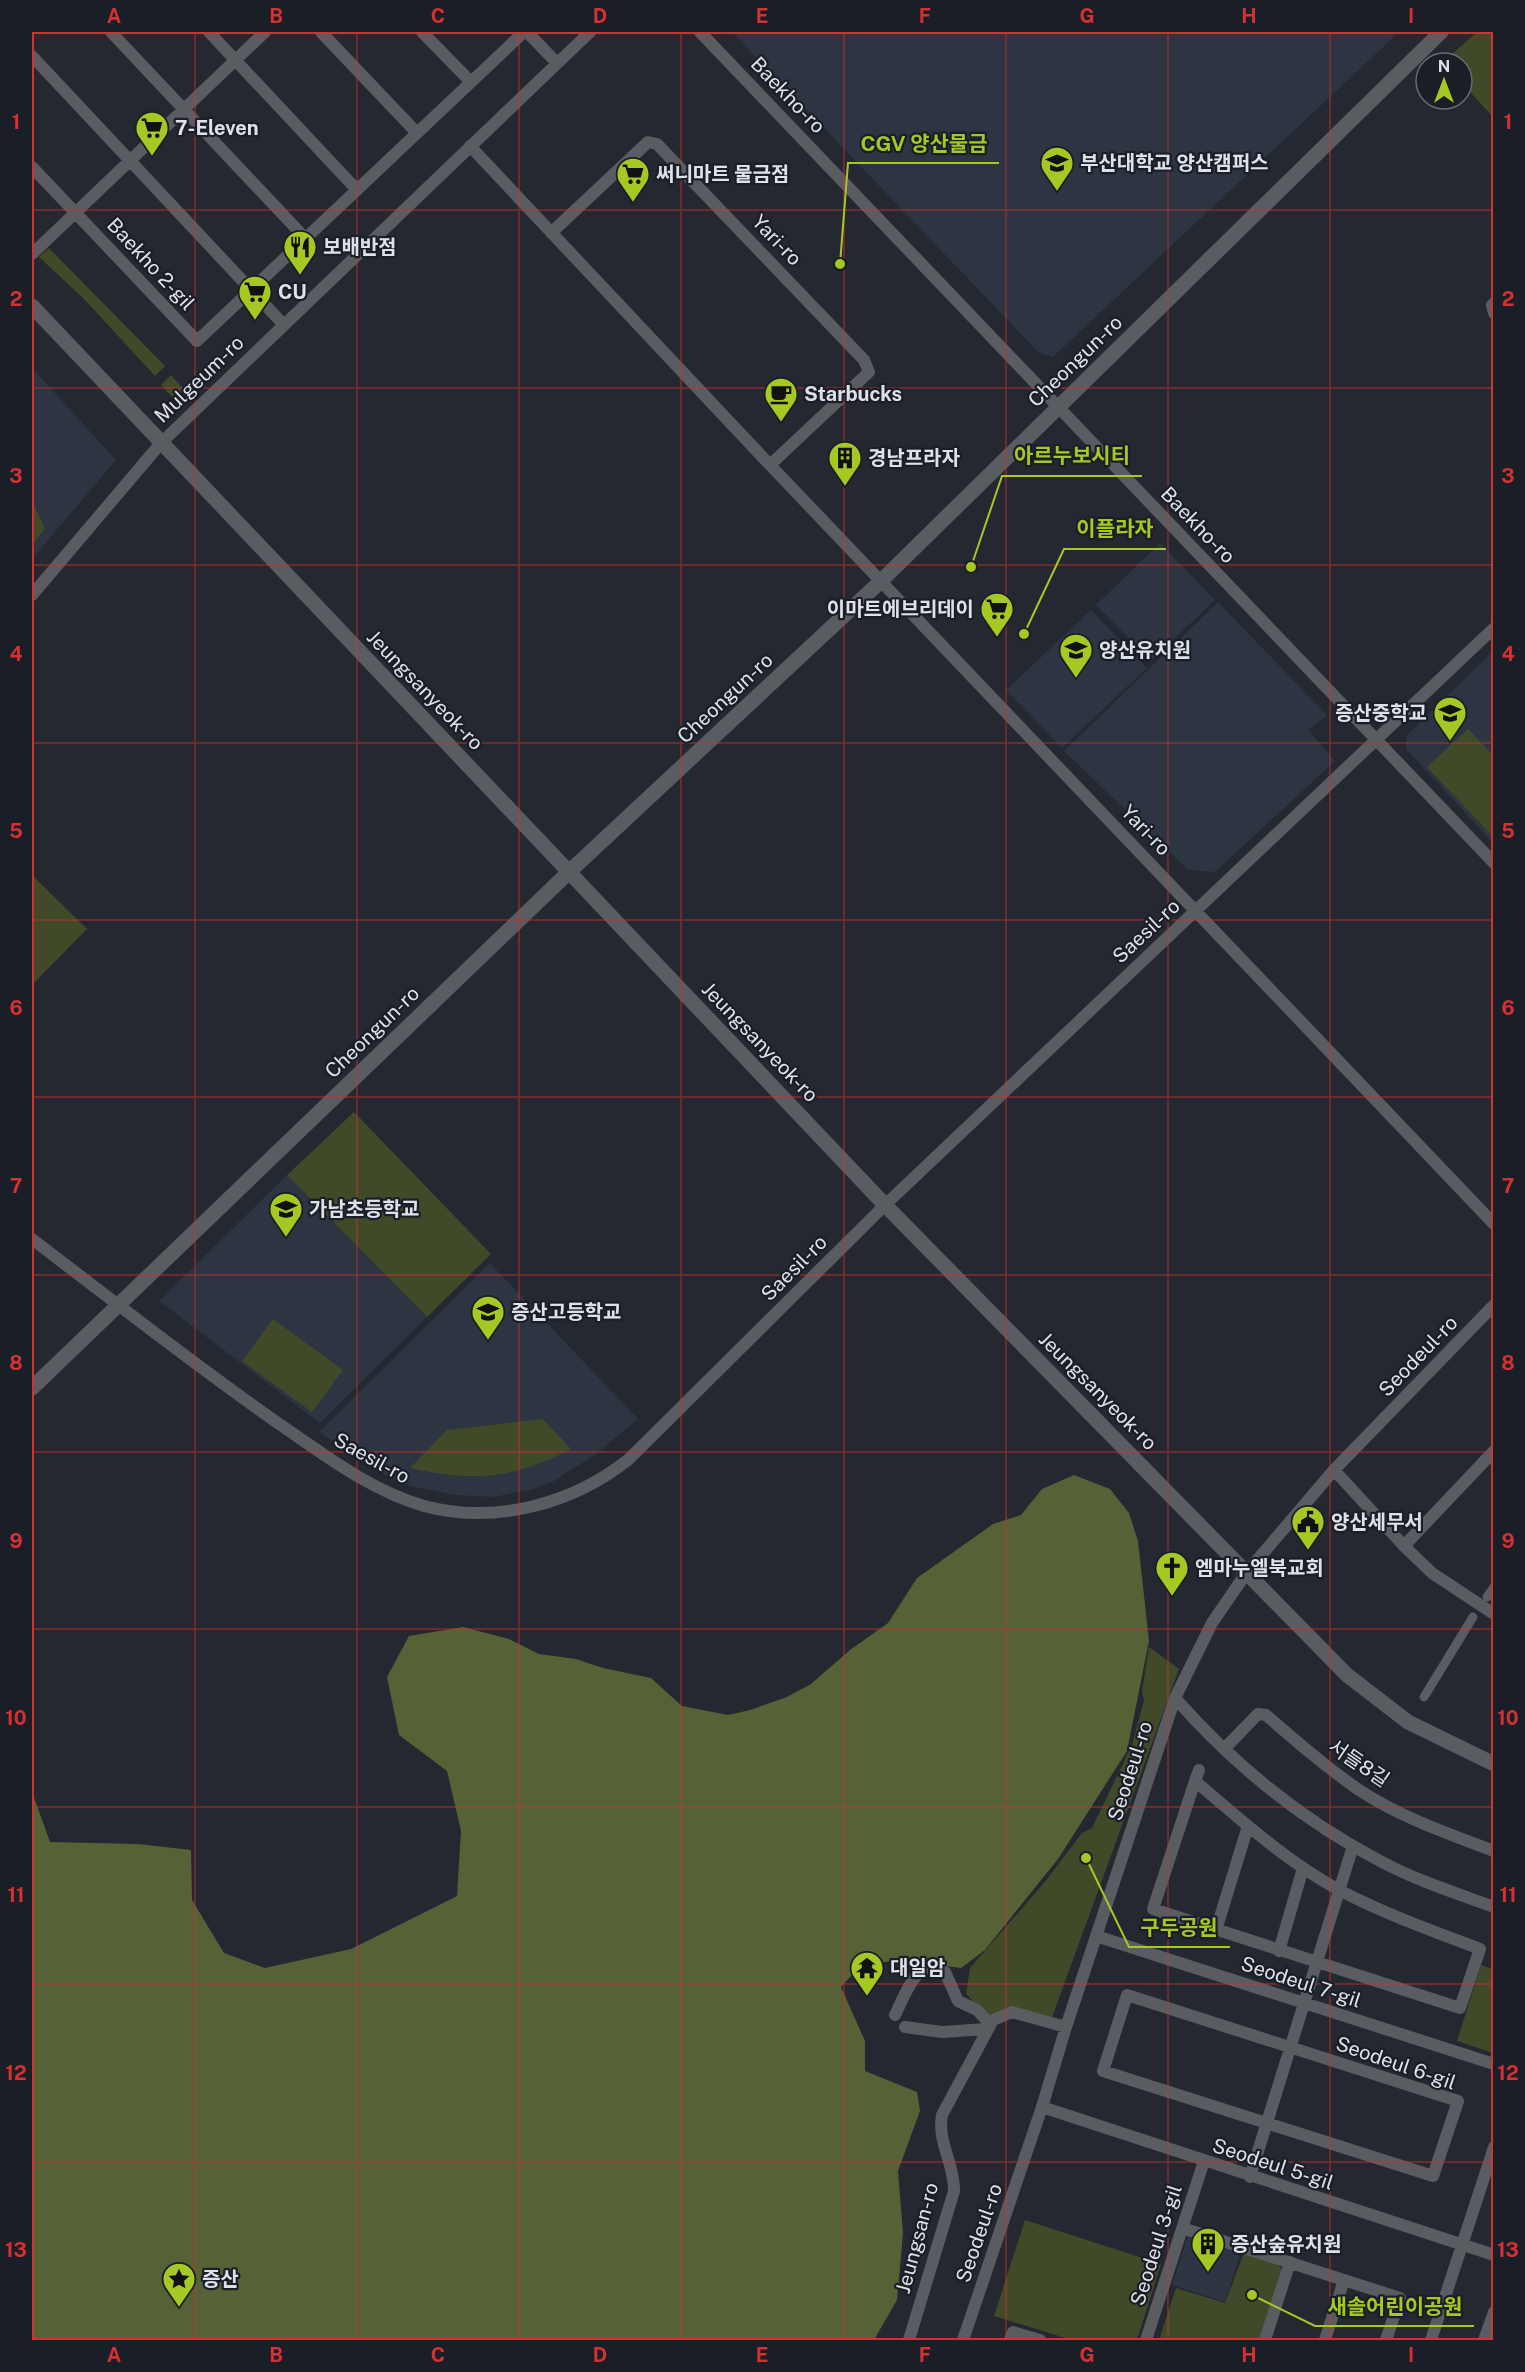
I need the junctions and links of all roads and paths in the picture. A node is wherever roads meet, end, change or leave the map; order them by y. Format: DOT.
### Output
graph roads {
  1 [pos="111,32"];
  2 [pos="208,32"];
  3 [pos="266,32"];
  4 [pos="321,32"];
  5 [pos="422,32"];
  6 [pos="526,32"];
  7 [pos="590,32"];
  8 [pos="700,32"];
  9 [pos="1441,32"];
  10 [pos="32,56"];
  11 [pos="236,60"];
  12 [pos="556,63"];
  13 [pos="471,82"];
  14 [pos="183,110"];
  15 [pos="417,133"];
  16 [pos="470,146"];
  17 [pos="130,161"];
  18 [pos="32,167"];
  19 [pos="357,190"];
  20 [pos="76,213"];
  21 [pos="551,233"];
  22 [pos="306,239"];
  23 [pos="32,254"];
  24 [pos="252,290"];
  25 [pos="1494,303"];
  26 [pos="32,306"];
  27 [pos="1494,313"];
  28 [pos="284,325"];
  29 [pos="1058,407"];
  30 [pos="161,443"];
  31 [pos="770,465"];
  32 [pos="881,581"];
  33 [pos="32,595"];
  34 [pos="1494,628"];
  35 [pos="1375,740"];
  36 [pos="1494,863"];
  37 [pos="569,872"];
  38 [pos="1196,910"];
  39 [pos="885,1204"];
  40 [pos="1494,1224"];
  41 [pos="32,1239"];
  42 [pos="117,1304"];
  43 [pos="1494,1305"];
  44 [pos="32,1388"];
  45 [pos="1494,1451"];
  46 [pos="1334,1470"];
  47 [pos="1404,1546"];
  48 [pos="1247,1572"];
  49 [pos="1494,1587"];
  50 [pos="1487,1597"];
  51 [pos="1494,1614"];
  52 [pos="1473,1617"];
  53 [pos="1424,1697"];
  54 [pos="1174,1698"];
  55 [pos="1224,1749"];
  56 [pos="1494,1764"];
  57 [pos="1248,1826"];
  58 [pos="1353,1846"];
  59 [pos="1494,1851"];
  60 [pos="1303,1868"];
  61 [pos="1340,1890"];
  62 [pos="1494,1907"];
  63 [pos="1216,1930"];
  64 [pos="1096,1936"];
  65 [pos="1279,1951"];
  66 [pos="1317,1963"];
  67 [pos="1304,2003"];
  68 [pos="895,2015"];
  69 [pos="988,2026"];
  70 [pos="905,2027"];
  71 [pos="1066,2027"];
  72 [pos="1290,2047"];
  73 [pos="1494,2064"];
  74 [pos="1042,2107"];
  75 [pos="1267,2123"];
  76 [pos="1494,2147"];
  77 [pos="1204,2162"];
  78 [pos="1250,2177"];
  79 [pos="1182,2228"];
  80 [pos="1462,2245"];
  81 [pos="1494,2255"];
  82 [pos="1290,2262"];
  83 [pos="1344,2280"];
  84 [pos="1494,2312"];
  85 [pos="909,2340"];
  86 [pos="963,2340"];
  87 [pos="1010,2340"];
  88 [pos="1040,2340"];
  89 [pos="1146,2340"];
  90 [pos="1265,2340"];
  91 [pos="1325,2340"];
  92 [pos="1386,2340"];
  93 [pos="1431,2340"];
  94 [pos="1484,2340"];
  1 -- 14 [label="street"];
  2 -- 11 [label="street"];
  3 -- 11 [label="street"];
  4 -- 15 [label="street"];
  5 -- 13 [label="street"];
  6 -- 12 [label="street"];
  6 -- 13 [label="street, Baekho 2-gil"];
  7 -- 12 [label="street, Mulgeum-ro"];
  8 -- 29 [label="street, Baekho-ro"];
  9 -- 29 [label="street, Cheongun-ro"];
  10 -- 17 [label="street"];
  11 -- 14 [label="street"];
  11 -- 19 [label="street"];
  12 -- 16 [label="street, Mulgeum-ro"];
  13 -- 15 [label="street, Baekho 2-gil"];
  14 -- 17 [label="street"];
  14 -- 22 [label="street"];
  15 -- 19 [label="street, Baekho 2-gil"];
  16 -- 21 [label="street, Yari-ro"];
  16 -- 28 [label="street, Mulgeum-ro"];
  17 -- 20 [label="street"];
  17 -- 24 [label="street"];
  18 -- 20 [label="street"];
  19 -- 22 [label="street, Baekho 2-gil"];
  20 -- 23 [label="street"];
  20 -- 24 [label="street, Baekho 2-gil"];
  21 -- 31 [label="street, Yari-ro"];
  21 -- 31 [label="street, Yari-ro"];
  22 -- 24 [label="street, Baekho 2-gil"];
  24 -- 28 [label="street"];
  25 -- 27 [label="street"];
  26 -- 30 [label="street, Jeungsanyeok-ro"];
  28 -- 30 [label="street, Mulgeum-ro"];
  29 -- 32 [label="street, Cheongun-ro"];
  29 -- 35 [label="street, Baekho-ro"];
  30 -- 33 [label="street, Mulgeum-ro"];
  30 -- 37 [label="street, Jeungsanyeok-ro"];
  31 -- 32 [label="street, Yari-ro"];
  32 -- 37 [label="street, Cheongun-ro"];
  32 -- 38 [label="street, Yari-ro"];
  34 -- 35 [label="street, Saesil-ro"];
  35 -- 36 [label="street, Baekho-ro"];
  35 -- 38 [label="street, Saesil-ro"];
  37 -- 39 [label="street, Jeungsanyeok-ro"];
  37 -- 42 [label="street, Cheongun-ro"];
  38 -- 39 [label="street, Saesil-ro"];
  38 -- 40 [label="street, Yari-ro"];
  39 -- 42 [label="street, Saesil-ro"];
  39 -- 48 [label="street, Jeungsanyeok-ro"];
  41 -- 42 [label="street, Saesil-ro"];
  42 -- 44 [label="street, Cheongun-ro"];
  43 -- 46 [label="street, Seodeul-ro"];
  45 -- 47 [label="street"];
  46 -- 47 [label="street"];
  46 -- 48 [label="street, Seodeul-ro"];
  47 -- 51 [label="street"];
  48 -- 54 [label="street, Seodeul-ro"];
  48 -- 56 [label="street, Jeungsanyeok-ro"];
  49 -- 50 [label="street"];
  52 -- 53 [label="street"];
  54 -- 55 [label="street"];
  54 -- 64 [label="street, Seodeul-ro"];
  55 -- 58 [label="street"];
  55 -- 59 [label="street, 서들8길"];
  57 -- 60 [label="street"];
  57 -- 63 [label="street"];
  57 -- 63 [label="street"];
  58 -- 61 [label="street"];
  58 -- 62 [label="street"];
  60 -- 61 [label="street"];
  60 -- 65 [label="street"];
  61 -- 66 [label="street"];
  61 -- 66 [label="street"];
  63 -- 65 [label="street"];
  64 -- 67 [label="street, Seodeul 7-gil"];
  64 -- 71 [label="street, Seodeul-ro"];
  65 -- 66 [label="street"];
  66 -- 67 [label="street"];
  67 -- 72 [label="street"];
  67 -- 73 [label="street, Seodeul 7-gil"];
  68 -- 69 [label="street"];
  69 -- 70 [label="street"];
  69 -- 71 [label="street"];
  69 -- 85 [label="street, Jeungsan-ro"];
  71 -- 74 [label="street, Seodeul-ro"];
  72 -- 75 [label="street"];
  72 -- 75 [label="street, Seodeul 6-gil"];
  72 -- 75 [label="street, Seodeul 6-gil"];
  74 -- 77 [label="street, Seodeul 5-gil"];
  74 -- 86 [label="street, Seodeul-ro"];
  75 -- 78 [label="street"];
  76 -- 80 [label="street"];
  77 -- 78 [label="street, Seodeul 5-gil"];
  77 -- 79 [label="street, Seodeul 3-gil"];
  78 -- 80 [label="street, Seodeul 5-gil"];
  79 -- 82 [label="street"];
  79 -- 89 [label="street, Seodeul 3-gil"];
  80 -- 81 [label="street, Seodeul 5-gil"];
  80 -- 93 [label="street"];
  82 -- 83 [label="street"];
  82 -- 90 [label="street"];
  83 -- 91 [label="street"];
  83 -- 92 [label="street"];
  84 -- 94 [label="street"];
  87 -- 88 [label="street"];
}
